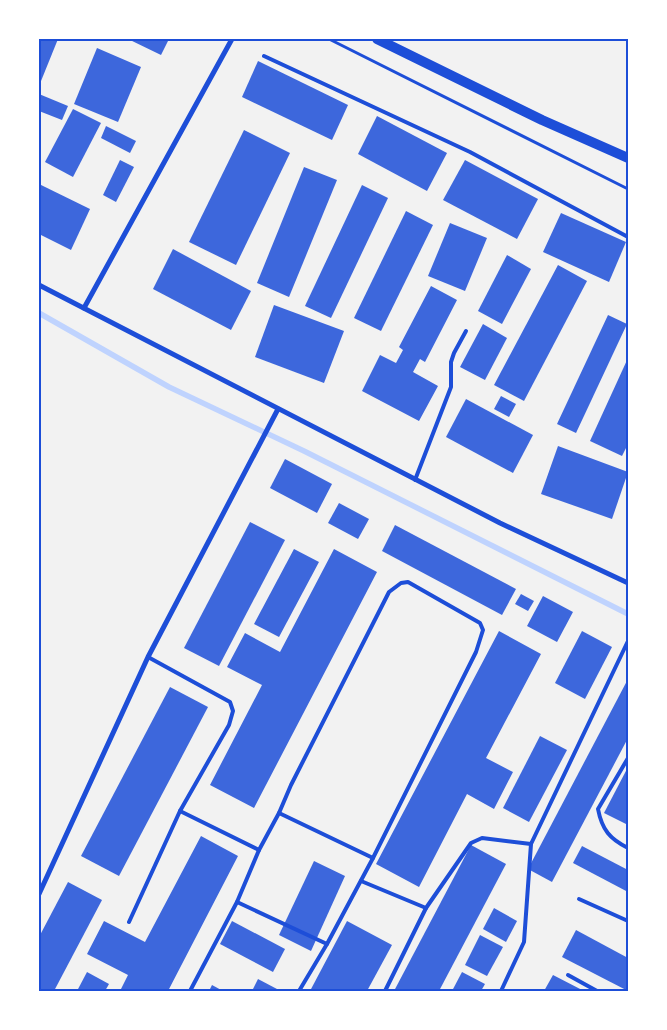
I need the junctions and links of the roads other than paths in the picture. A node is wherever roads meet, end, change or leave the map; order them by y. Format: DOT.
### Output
graph roads {
  1 [pos="232,39"];
  2 [pos="378,39"];
  3 [pos="264,56"];
  4 [pos="628,158"];
  5 [pos="628,237"];
  6 [pos="39,286"];
  7 [pos="84,308"];
  8 [pos="466,331"];
  9 [pos="278,409"];
  10 [pos="416,480"];
  11 [pos="628,584"];
  12 [pos="628,641"];
  13 [pos="148,656"];
  14 [pos="628,758"];
  15 [pos="180,811"];
  16 [pos="279,813"];
  17 [pos="531,844"];
  18 [pos="628,848"];
  19 [pos="259,850"];
  20 [pos="373,858"];
  21 [pos="361,881"];
  22 [pos="39,894"];
  23 [pos="579,899"];
  24 [pos="237,902"];
  25 [pos="426,908"];
  26 [pos="628,921"];
  27 [pos="129,922"];
  28 [pos="327,944"];
  29 [pos="568,975"];
  30 [pos="190,991"];
  31 [pos="299,991"];
  32 [pos="385,991"];
  33 [pos="501,991"];
  34 [pos="597,991"];
  1 -- 7 [label="street"];
  2 -- 4 [label="main road"];
  3 -- 5 [label="lane"];
  6 -- 7 [label="street"];
  7 -- 9 [label="street"];
  8 -- 10 [label="lane"];
  9 -- 10 [label="street"];
  9 -- 13 [label="street"];
  10 -- 11 [label="street"];
  12 -- 17 [label="lane"];
  13 -- 15 [label="lane"];
  13 -- 22 [label="street"];
  14 -- 18 [label="lane"];
  15 -- 19 [label="lane"];
  15 -- 27 [label="lane"];
  16 -- 19 [label="lane"];
  16 -- 20 [label="lane"];
  16 -- 20 [label="lane"];
  17 -- 25 [label="lane"];
  17 -- 33 [label="lane"];
  19 -- 24 [label="lane"];
  20 -- 21 [label="lane"];
  21 -- 25 [label="lane"];
  21 -- 28 [label="lane"];
  23 -- 26 [label="lane"];
  24 -- 28 [label="lane"];
  24 -- 30 [label="lane"];
  25 -- 32 [label="lane"];
  28 -- 31 [label="lane"];
  29 -- 34 [label="lane"];
}
